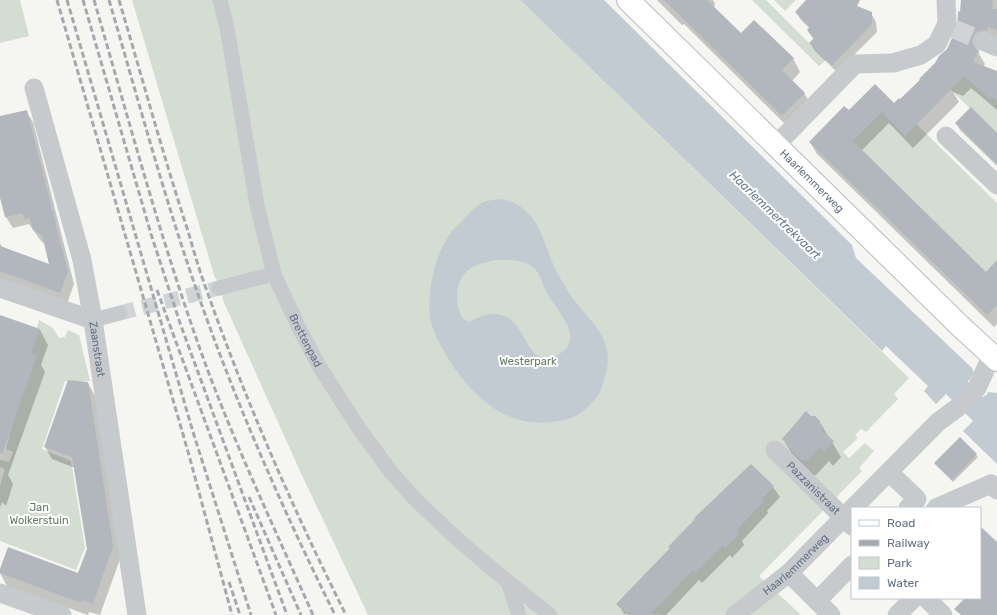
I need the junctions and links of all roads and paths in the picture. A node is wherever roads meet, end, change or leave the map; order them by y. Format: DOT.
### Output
graph roads {
  1 [pos="220,0"];
  2 [pos="628,0"];
  3 [pos="946,0"];
  4 [pos="34,88"];
  5 [pos="946,136"];
  6 [pos="776,145"];
  7 [pos="997,185"];
  8 [pos="274,274"];
  9 [pos="0,288"];
  10 [pos="219,288"];
  11 [pos="120,313"];
  12 [pos="93,320"];
  13 [pos="994,358"];
  14 [pos="776,450"];
  15 [pos="889,472"];
  16 [pos="997,490"];
  17 [pos="918,505"];
  18 [pos="857,507"];
  19 [pos="938,507"];
  20 [pos="850,515"];
  21 [pos="851,566"];
  22 [pos="789,573"];
  23 [pos="508,582"];
  24 [pos="0,593"];
  25 [pos="913,599"];
  26 [pos="927,599"];
  27 [pos="817,601"];
  28 [pos="62,615"];
  29 [pos="137,615"];
  30 [pos="519,615"];
  31 [pos="550,615"];
  32 [pos="735,615"];
  33 [pos="831,615"];
  34 [pos="897,615"];
  35 [pos="943,615"];
  1 -- 8 [label="street, Brettenpad"];
  2 -- 6 [label="main road, Haarlemmerweg"];
  3 -- 6 [label="street"];
  4 -- 12 [label="street, Zaanstraat"];
  5 -- 7 [label="street"];
  6 -- 13 [label="main road, Haarlemmerweg"];
  8 -- 10 [label="street"];
  8 -- 23 [label="street, Brettenpad"];
  9 -- 12 [label="street"];
  11 -- 12 [label="street"];
  12 -- 29 [label="street, Zaanstraat"];
  13 -- 15 [label="street, Haarlemmerweg"];
  14 -- 20 [label="street, Pazzanistraat"];
  15 -- 17 [label="street"];
  15 -- 18 [label="street, Haarlemmerweg"];
  16 -- 19 [label="street"];
  20 -- 22 [label="street, Haarlemmerweg"];
  21 -- 27 [label="street"];
  22 -- 27 [label="street"];
  22 -- 32 [label="street, Haarlemmerweg"];
  23 -- 30 [label="street"];
  23 -- 31 [label="street, Brettenpad"];
  24 -- 28 [label="street"];
  25 -- 34 [label="street"];
  26 -- 35 [label="street"];
  27 -- 33 [label="street"];
}
